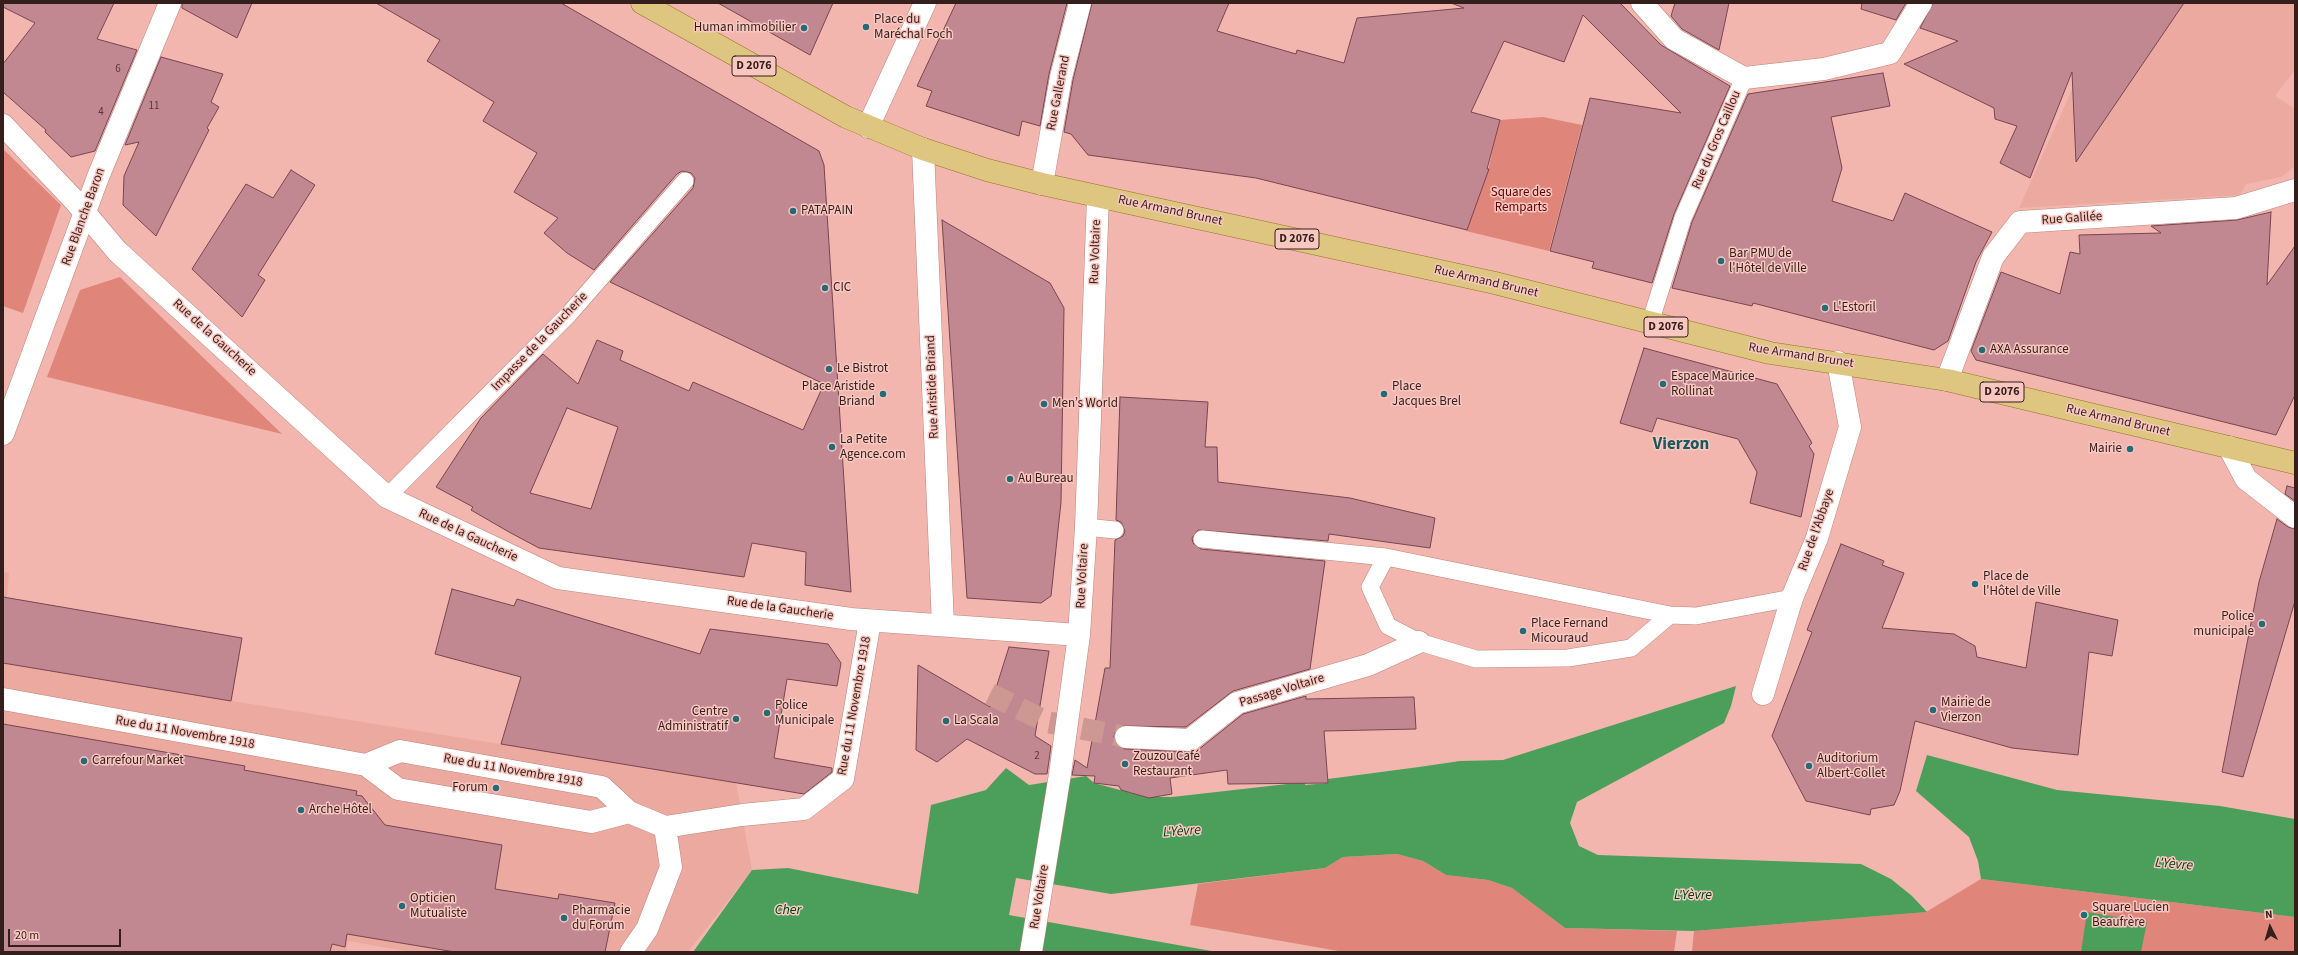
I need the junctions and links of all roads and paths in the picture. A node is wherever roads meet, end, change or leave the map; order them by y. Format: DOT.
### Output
graph roads {
  1 [pos="170,3"];
  2 [pos="642,3"];
  3 [pos="925,3"];
  4 [pos="1080,3"];
  5 [pos="1642,3"];
  6 [pos="1921,3"];
  7 [pos="1744,78"];
  8 [pos="3,125"];
  9 [pos="868,127"];
  10 [pos="923,149"];
  11 [pos="685,181"];
  12 [pos="1042,184"];
  13 [pos="2295,190"];
  14 [pos="1098,197"];
  15 [pos="85,212"];
  16 [pos="1650,323"];
  17 [pos="1838,362"];
  18 [pos="1947,380"];
  19 [pos="3,434"];
  20 [pos="2229,447"];
  21 [pos="2295,463"];
  22 [pos="387,497"];
  23 [pos="2295,517"];
  24 [pos="1086,527"];
  25 [pos="1115,530"];
  26 [pos="1202,539"];
  27 [pos="1386,557"];
  28 [pos="1792,598"];
  29 [pos="1670,615"];
  30 [pos="870,621"];
  31 [pos="943,624"];
  32 [pos="1079,635"];
  33 [pos="1419,642"];
  34 [pos="1763,694"];
  35 [pos="3,699"];
  36 [pos="1126,737"];
  37 [pos="366,765"];
  38 [pos="629,812"];
  39 [pos="665,827"];
  40 [pos="631,952"];
  41 [pos="1031,952"];
  1 -- 15 [label="street, Rue Blanche Baron"];
  2 -- 9 [label="main road, D 2076"];
  3 -- 9 [label="street"];
  4 -- 12 [label="street, Rue Gallerand"];
  5 -- 7 [label="street, Rue du Gros Caillou"];
  6 -- 7 [label="street"];
  7 -- 16 [label="lane, Rue du Gros Caillou"];
  8 -- 15 [label="street, Rue de la Gaucherie"];
  9 -- 10 [label="main road, D 2076"];
  10 -- 12 [label="main road, D 2076"];
  10 -- 31 [label="street, Rue Aristide Briand"];
  11 -- 22 [label="lane, Impasse de la Gaucherie"];
  12 -- 14 [label="main road, D 2076"];
  13 -- 18 [label="street, Rue Galilée"];
  14 -- 16 [label="main road, Rue Armand Brunet / D 2076"];
  14 -- 24 [label="street, Rue Voltaire"];
  15 -- 19 [label="street, Rue Blanche Baron"];
  15 -- 22 [label="street, Rue de la Gaucherie"];
  16 -- 17 [label="main road, Rue Armand Brunet / D 2076"];
  17 -- 18 [label="main road, Rue Armand Brunet / D 2076"];
  17 -- 28 [label="street, Rue de l'Abbaye"];
  18 -- 20 [label="main road, Rue Armand Brunet / D 2076"];
  20 -- 21 [label="main road, Rue Armand Brunet / D 2076"];
  20 -- 23 [label="street"];
  22 -- 30 [label="street, Rue de la Gaucherie"];
  24 -- 25 [label="lane"];
  24 -- 32 [label="street, Rue Voltaire"];
  26 -- 27 [label="lane"];
  27 -- 29 [label="lane"];
  27 -- 33 [label="lane"];
  28 -- 29 [label="lane"];
  28 -- 34 [label="street, Rue de l'Abbaye"];
  29 -- 33 [label="lane"];
  30 -- 31 [label="street, Rue de la Gaucherie"];
  30 -- 39 [label="street, Rue du 11 Novembre 1918"];
  31 -- 32 [label="street, Rue de la Gaucherie"];
  32 -- 41 [label="street, Rue Voltaire"];
  33 -- 36 [label="street, Passage Voltaire"];
  35 -- 37 [label="street, Rue du 11 Novembre 1918"];
  37 -- 38 [label="street, Rue du 11 Novembre 1918"];
  37 -- 38 [label="street, Rue du 11 Novembre 1918"];
  38 -- 39 [label="street, Rue du 11 Novembre 1918"];
  39 -- 40 [label="street"];
}
